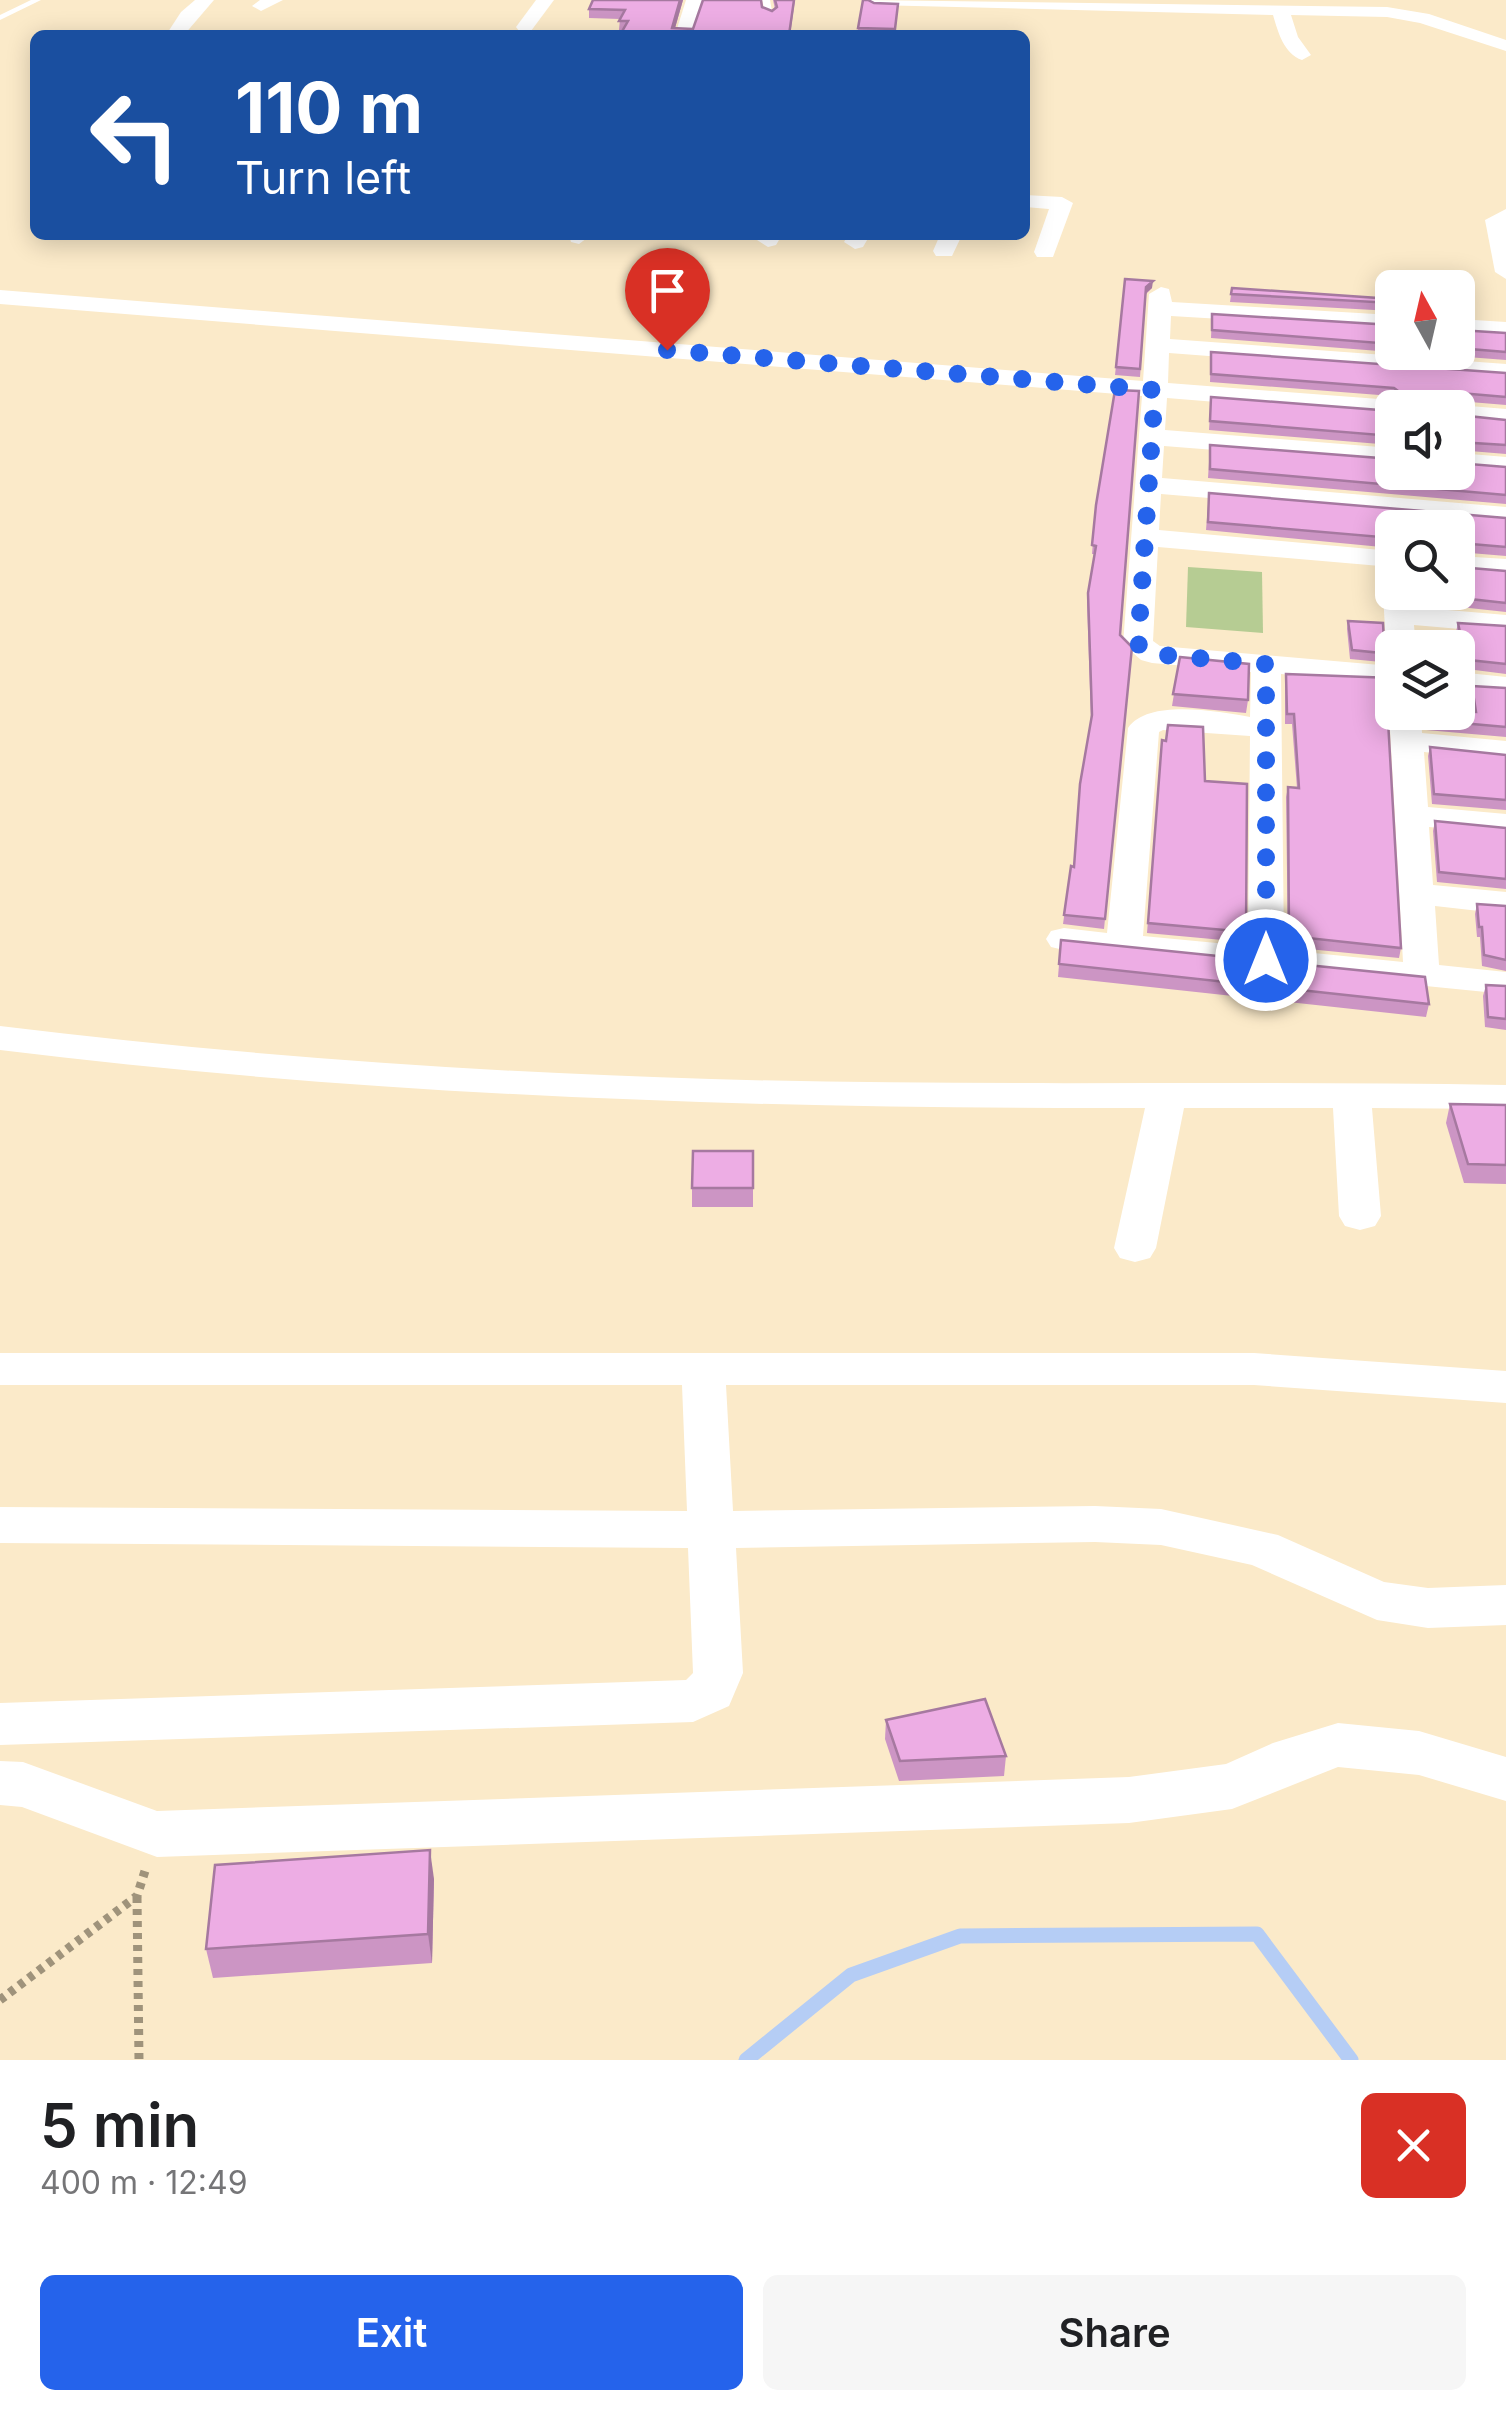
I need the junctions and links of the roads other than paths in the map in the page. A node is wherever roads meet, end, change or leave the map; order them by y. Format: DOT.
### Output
graph roads {
  1 [pos="37,0"];
  2 [pos="205,0"];
  3 [pos="545,0"];
  4 [pos="695,0"];
  5 [pos="766,0"];
  6 [pos="874,0"];
  7 [pos="1268,6"];
  8 [pos="1180,7"];
  9 [pos="770,14"];
  10 [pos="0,18"];
  11 [pos="525,27"];
  12 [pos="178,30"];
  13 [pos="686,30"];
  14 [pos="1190,30"];
  15 [pos="1506,46"];
  16 [pos="1302,54"];
  17 [pos="1030,201"];
  18 [pos="1506,216"];
  19 [pos="1045,252"];
  20 [pos="1506,272"];
  21 [pos="0,298"];
  22 [pos="1375,320"];
  23 [pos="1475,327"];
  24 [pos="1506,328"];
  25 [pos="1158,345"];
  26 [pos="1506,371"];
  27 [pos="1155,390"];
  28 [pos="1375,407"];
  29 [pos="1475,414"];
  30 [pos="1506,417"];
  31 [pos="1152,437"];
  32 [pos="1375,455"];
  33 [pos="1475,462"];
  34 [pos="1506,464"];
  35 [pos="1149,485"];
  36 [pos="1506,515"];
  37 [pos="1145,537"];
  38 [pos="1375,557"];
  39 [pos="1475,565"];
  40 [pos="1506,568"];
  41 [pos="1430,610"];
  42 [pos="1506,624"];
  43 [pos="1266,664"];
  44 [pos="1375,674"];
  45 [pos="1475,683"];
  46 [pos="1506,686"];
  47 [pos="1264,728"];
  48 [pos="1406,730"];
  49 [pos="1418,730"];
  50 [pos="1506,751"];
  51 [pos="1412,815"];
  52 [pos="1506,824"];
  53 [pos="1416,894"];
  54 [pos="1506,903"];
  55 [pos="1064,939"];
  56 [pos="1124,945"];
  57 [pos="1266,960"];
  58 [pos="1422,977"];
  59 [pos="1506,983"];
  60 [pos="0,1038"];
  61 [pos="1167,1094"];
  62 [pos="1352,1094"];
  63 [pos="1506,1097"];
  64 [pos="1360,1216"];
  65 [pos="1135,1248"];
  66 [pos="0,1369"];
  67 [pos="702,1370"];
  68 [pos="1506,1387"];
  69 [pos="0,1525"];
  70 [pos="711,1530"];
  71 [pos="1506,1605"];
  72 [pos="0,1724"];
  73 [pos="1506,1779"];
  74 [pos="0,1783"];
  1 -- 10 [label="lane"];
  2 -- 12 [label="street"];
  3 -- 11 [label="street"];
  4 -- 13 [label="street"];
  5 -- 9 [label="lane"];
  6 -- 8 [label="street"];
  7 -- 8 [label="street"];
  7 -- 15 [label="street"];
  7 -- 16 [label="street"];
  8 -- 14 [label="street"];
  17 -- 19 [label="street"];
  18 -- 20 [label="street"];
  21 -- 27 [label="street"];
  22 -- 25 [label="street"];
  23 -- 24 [label="street"];
  25 -- 26 [label="street"];
  25 -- 27 [label="street"];
  27 -- 28 [label="street"];
  27 -- 31 [label="street"];
  29 -- 30 [label="street"];
  31 -- 32 [label="street"];
  31 -- 35 [label="street"];
  33 -- 34 [label="street"];
  35 -- 36 [label="street"];
  35 -- 37 [label="street"];
  37 -- 38 [label="street"];
  37 -- 43 [label="street"];
  39 -- 40 [label="street"];
  41 -- 42 [label="street"];
  43 -- 44 [label="street"];
  43 -- 47 [label="street"];
  45 -- 46 [label="street"];
  47 -- 56 [label="street"];
  47 -- 57 [label="street"];
  48 -- 51 [label="street"];
  49 -- 50 [label="street"];
  51 -- 52 [label="street"];
  51 -- 53 [label="street"];
  53 -- 54 [label="street"];
  53 -- 58 [label="street"];
  55 -- 56 [label="street"];
  56 -- 57 [label="street"];
  57 -- 58 [label="street"];
  58 -- 59 [label="street"];
  60 -- 61 [label="street"];
  61 -- 62 [label="street"];
  61 -- 65 [label="street"];
  62 -- 63 [label="street"];
  62 -- 64 [label="street"];
  66 -- 67 [label="street"];
  67 -- 68 [label="street"];
  67 -- 70 [label="street"];
  69 -- 70 [label="street"];
  70 -- 71 [label="street"];
  70 -- 72 [label="street"];
  73 -- 74 [label="street"];
}
